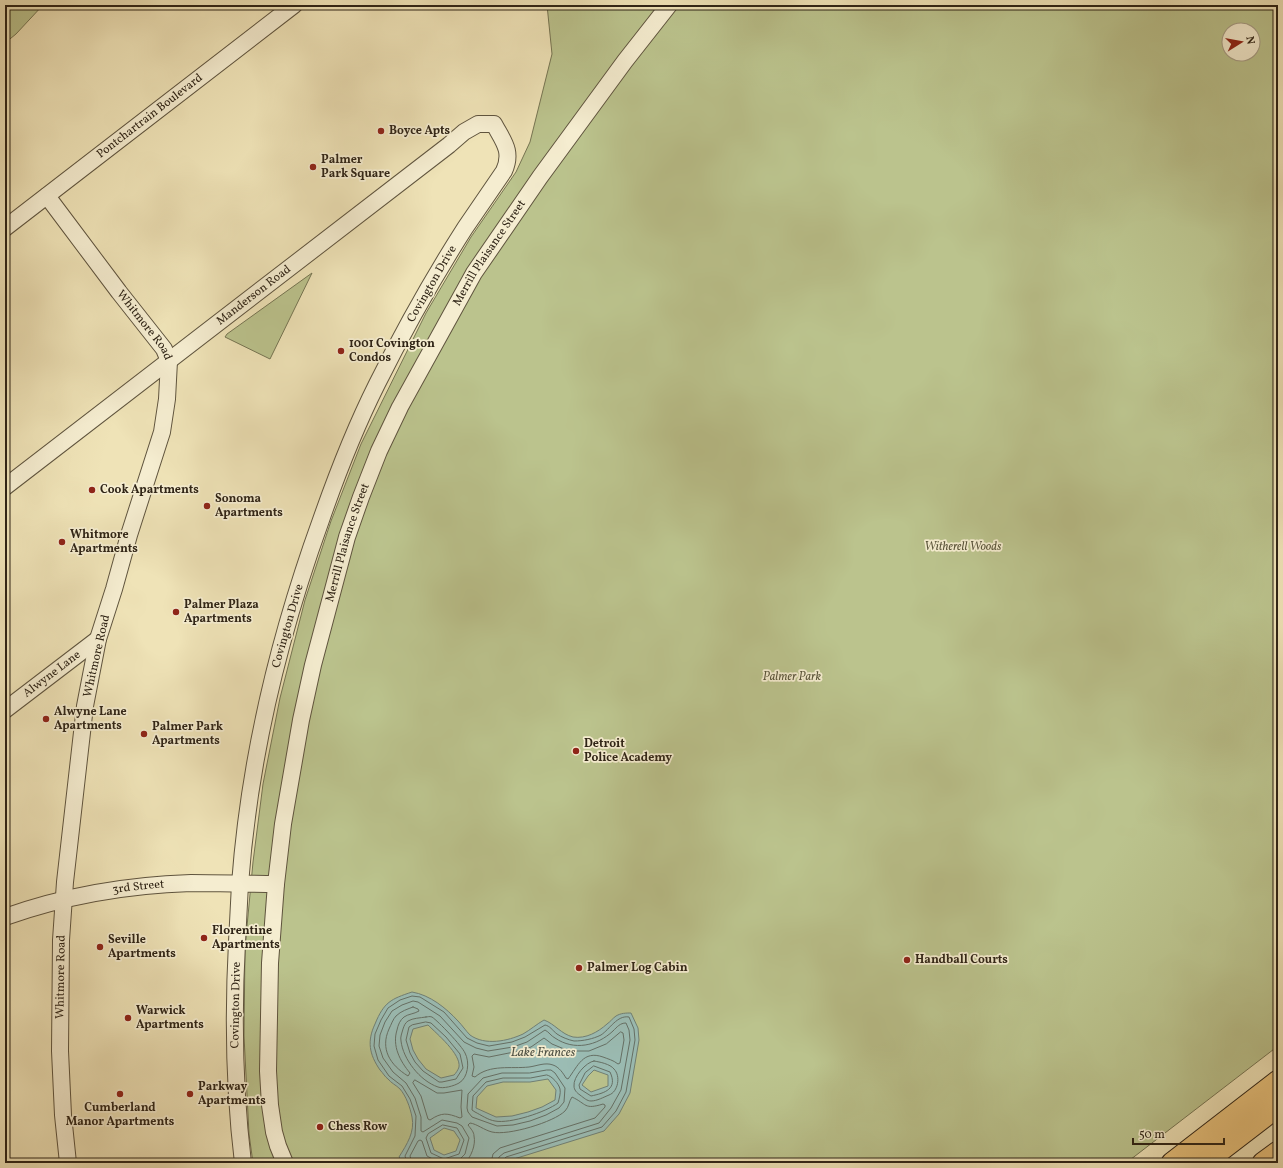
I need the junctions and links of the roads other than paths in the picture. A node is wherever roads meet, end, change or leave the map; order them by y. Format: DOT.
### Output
graph roads {
  1 [pos="294,5"];
  2 [pos="669,5"];
  3 [pos="501,138"];
  4 [pos="47,196"];
  5 [pos="5,228"];
  6 [pos="169,361"];
  7 [pos="5,487"];
  8 [pos="98,639"];
  9 [pos="5,710"];
  10 [pos="240,884"];
  11 [pos="276,884"];
  12 [pos="64,900"];
  13 [pos="5,917"];
  14 [pos="1278,1081"];
  15 [pos="1278,1106"];
  16 [pos="68,1163"];
  17 [pos="243,1163"];
  18 [pos="285,1163"];
  19 [pos="1172,1163"];
  20 [pos="1204,1163"];
  1 -- 4 [label="street, Pontchartrain Boulevard"];
  2 -- 11 [label="street, Merrill Plaisance Street"];
  3 -- 6 [label="street, Manderson Road"];
  3 -- 10 [label="street, Covington Drive"];
  4 -- 5 [label="street, Pontchartrain Boulevard"];
  4 -- 6 [label="street, Whitmore Road"];
  6 -- 7 [label="street, Manderson Road"];
  6 -- 8 [label="street, Whitmore Road"];
  8 -- 9 [label="street, Alwyne Lane"];
  8 -- 12 [label="street, Whitmore Road"];
  10 -- 11 [label="street, 3rd Street"];
  10 -- 12 [label="street, 3rd Street"];
  10 -- 17 [label="street, Covington Drive"];
  11 -- 18 [label="street, Merrill Plaisance Street"];
  12 -- 13 [label="street, 3rd Street"];
  12 -- 16 [label="street, Whitmore Road"];
  14 -- 19 [label="main road"];
  15 -- 20 [label="main road"];
}
